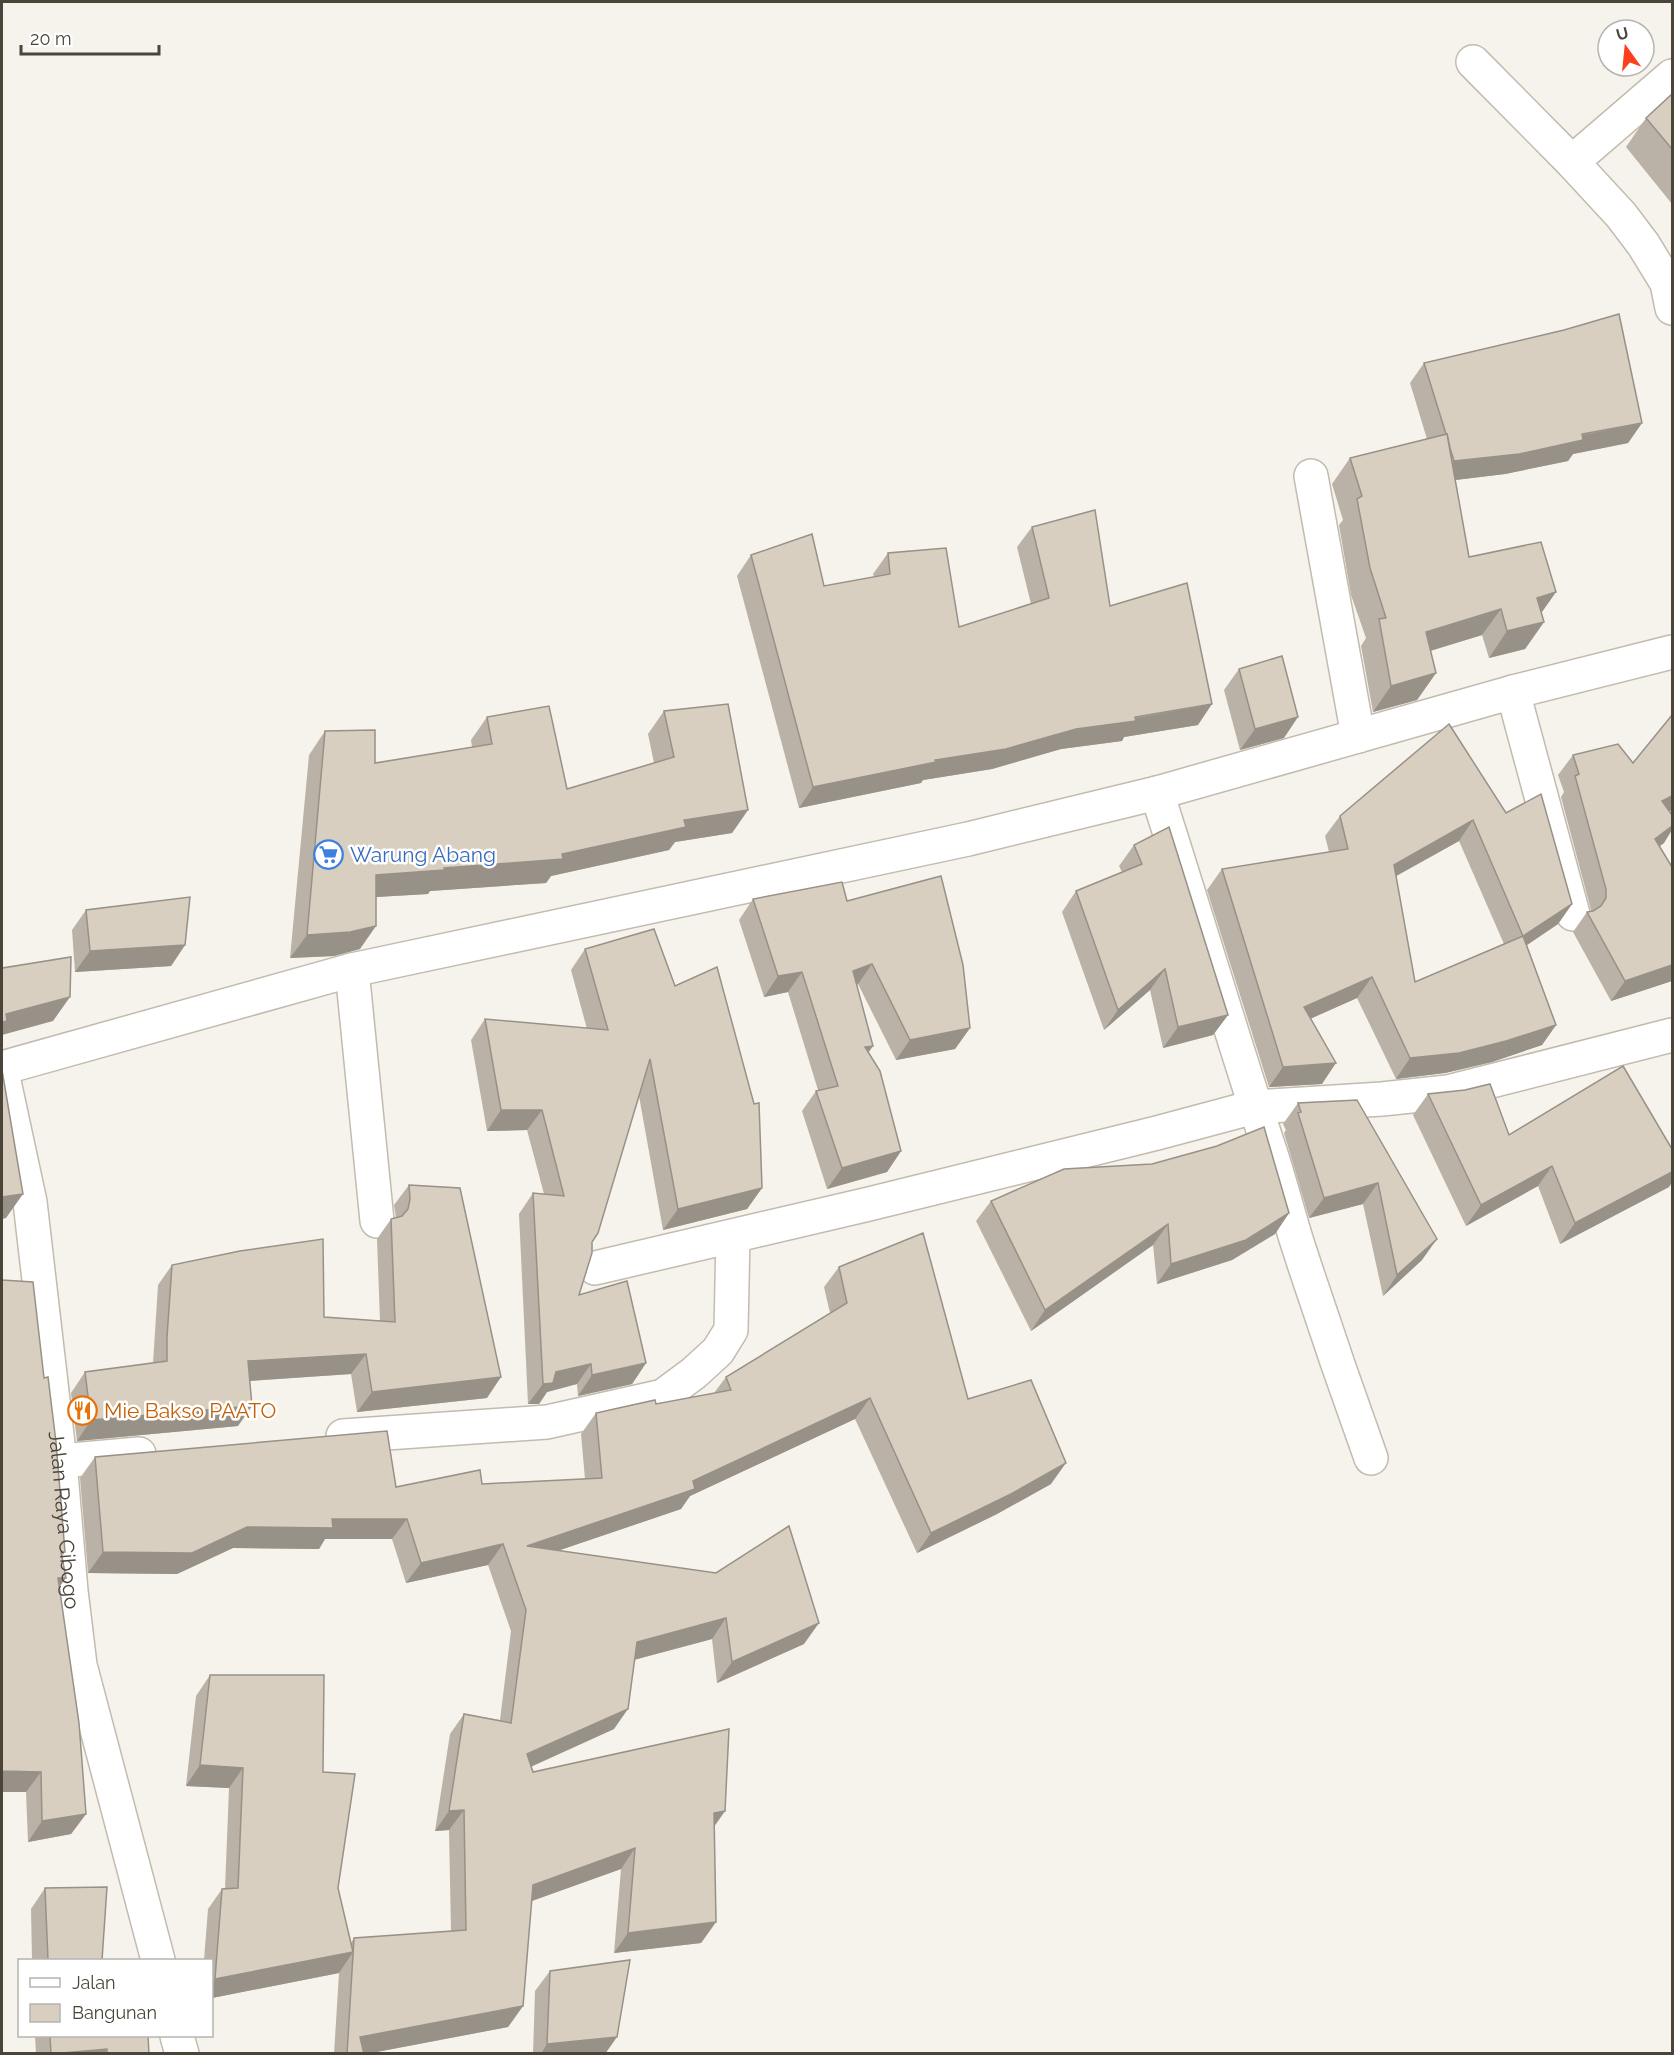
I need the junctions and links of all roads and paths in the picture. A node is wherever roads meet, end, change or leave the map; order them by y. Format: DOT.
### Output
graph roads {
  1 [pos="1473,62"];
  2 [pos="1672,76"];
  3 [pos="1572,162"];
  4 [pos="1672,308"];
  5 [pos="1311,476"];
  6 [pos="1672,652"];
  7 [pos="1513,692"];
  8 [pos="1358,736"];
  9 [pos="1157,793"];
  10 [pos="1574,914"];
  11 [pos="352,970"];
  12 [pos="1672,1035"];
  13 [pos="2,1070"];
  14 [pos="1254,1107"];
  15 [pos="377,1221"];
  16 [pos="733,1236"];
  17 [pos="595,1268"];
  18 [pos="314,1438"];
  19 [pos="164,1452"];
  20 [pos="1371,1458"];
  21 [pos="60,1461"];
  22 [pos="158,1959"];
  23 [pos="177,2037"];
  24 [pos="182,2054"];
  1 -- 3 [label="street"];
  2 -- 3 [label="street"];
  3 -- 4 [label="street"];
  5 -- 8 [label="street"];
  6 -- 7 [label="street"];
  7 -- 8 [label="street"];
  7 -- 10 [label="street"];
  8 -- 9 [label="street"];
  9 -- 11 [label="street"];
  9 -- 14 [label="street"];
  11 -- 13 [label="street"];
  11 -- 15 [label="street"];
  12 -- 14 [label="street"];
  13 -- 21 [label="street, Jalan Raya Cibogo"];
  14 -- 16 [label="street"];
  14 -- 20 [label="street"];
  16 -- 17 [label="street"];
  16 -- 18 [label="street"];
  19 -- 21 [label="street"];
  21 -- 22 [label="street, Jalan Raya Cibogo"];
  23 -- 24 [label="street"];
}
